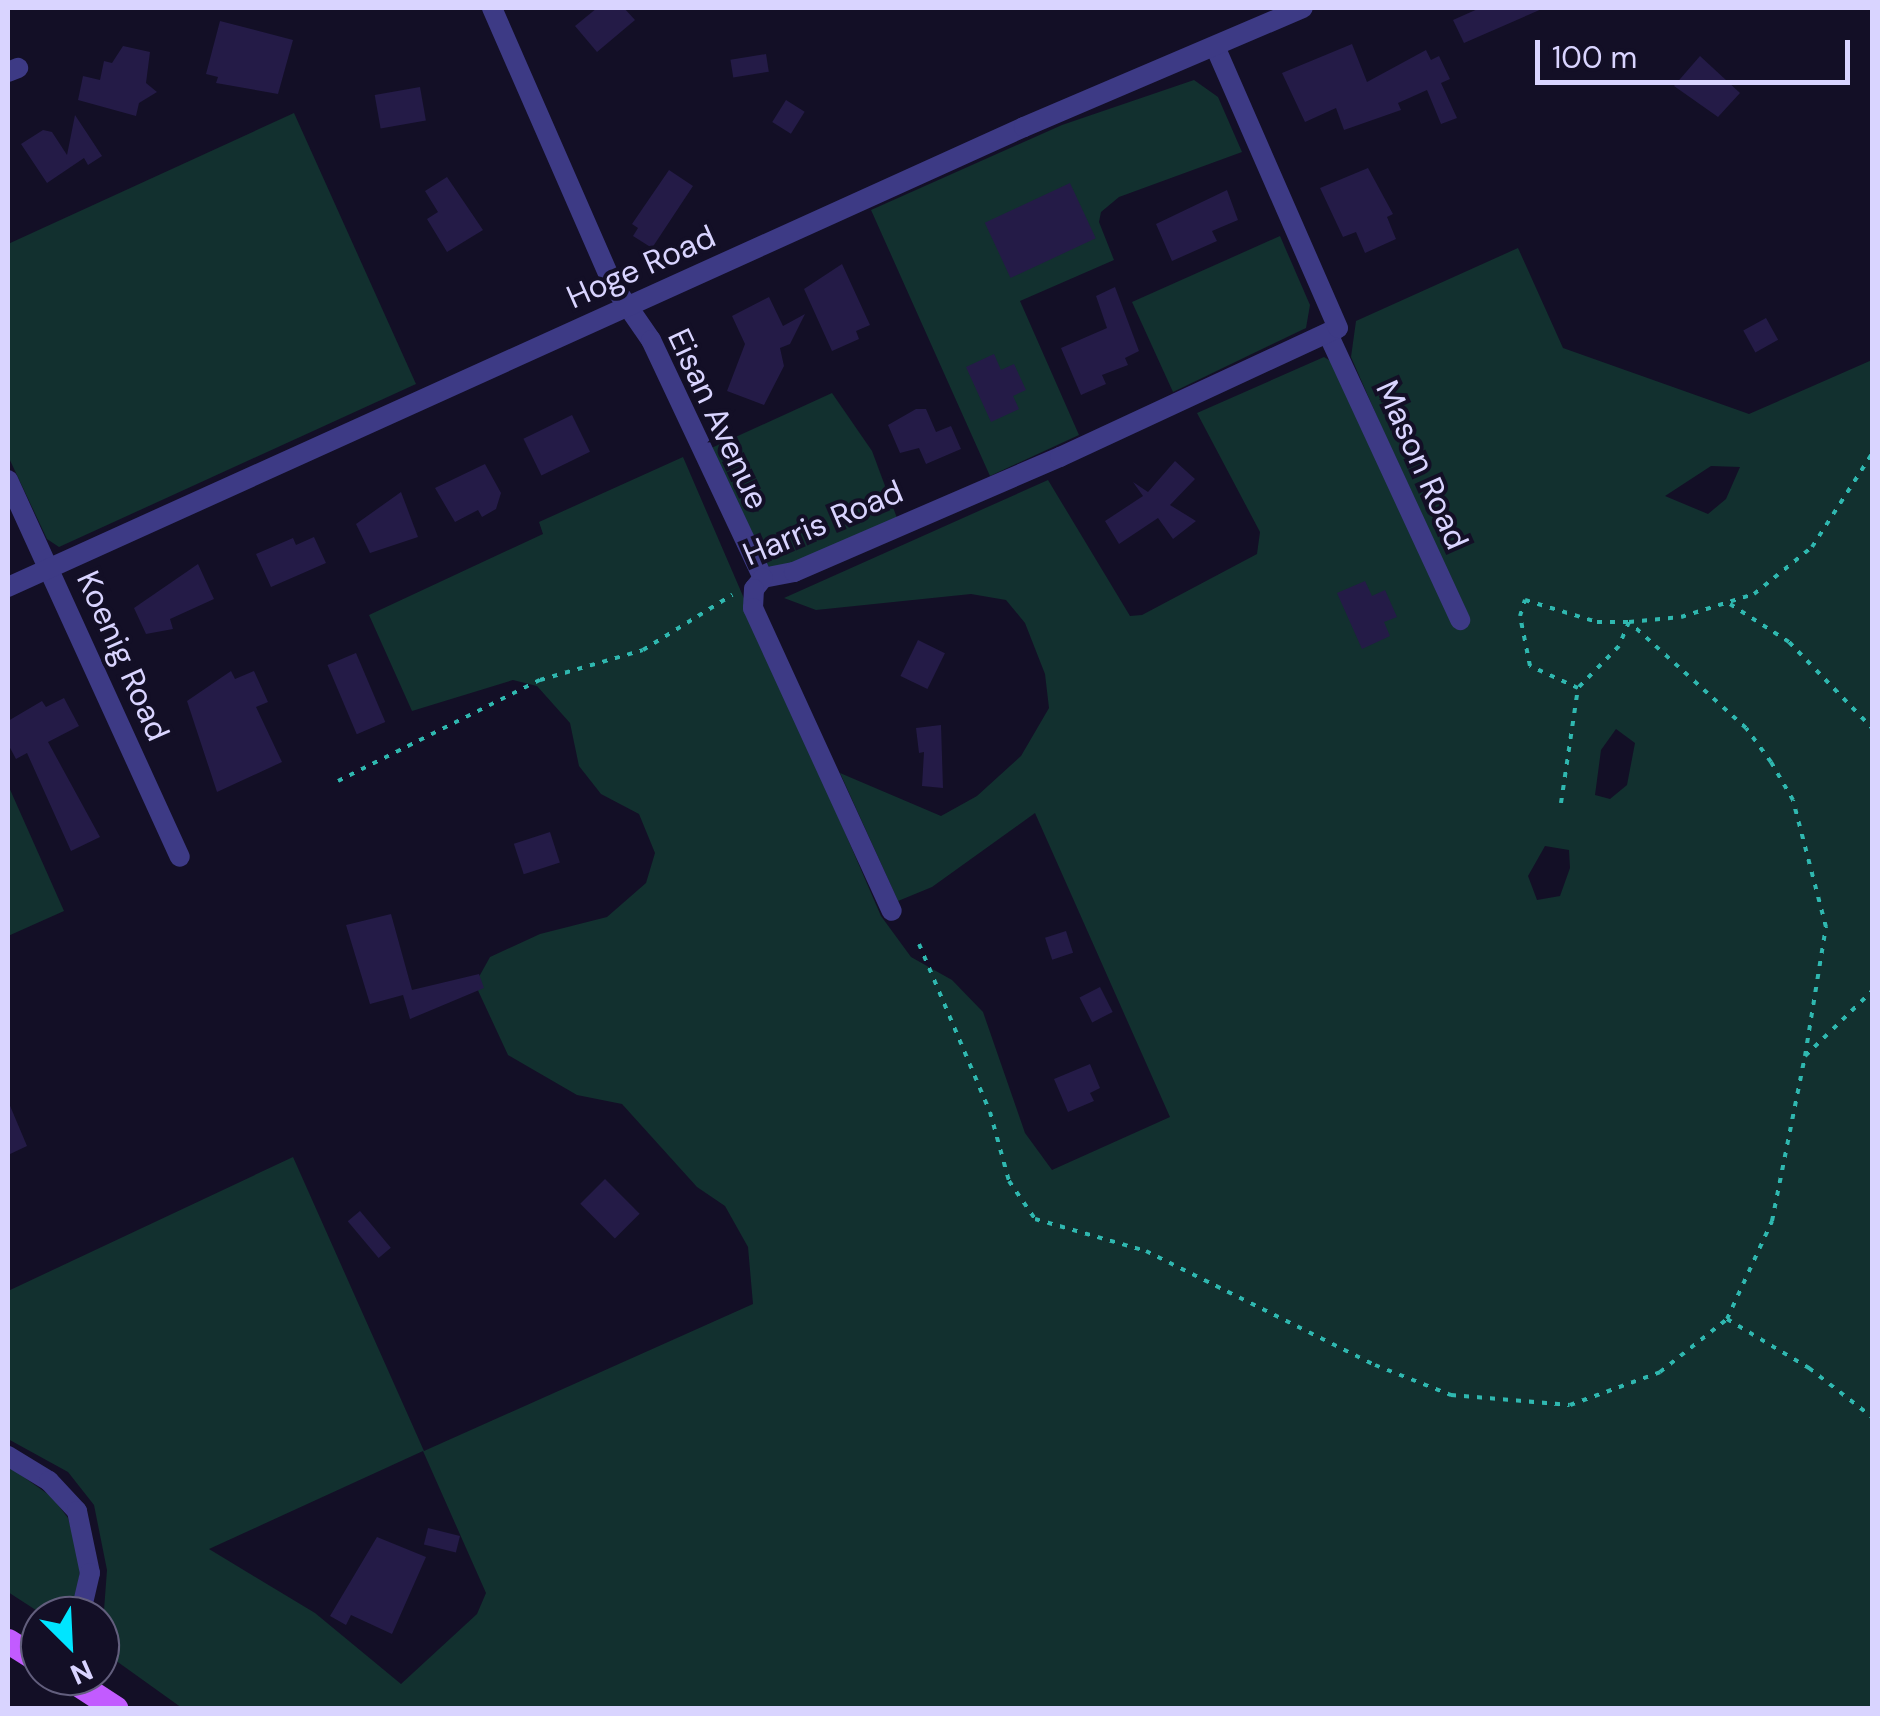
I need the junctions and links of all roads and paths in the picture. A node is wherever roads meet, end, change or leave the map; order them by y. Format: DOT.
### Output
graph roads {
  1 [pos="492,8"];
  2 [pos="1303,8"];
  3 [pos="1216,49"];
  4 [pos="625,307"];
  5 [pos="1333,332"];
  6 [pos="1872,454"];
  7 [pos="8,480"];
  8 [pos="50,568"];
  9 [pos="762,578"];
  10 [pos="8,588"];
  11 [pos="1730,604"];
  12 [pos="1460,620"];
  13 [pos="1629,622"];
  14 [pos="1578,688"];
  15 [pos="1872,728"];
  16 [pos="338,781"];
  17 [pos="1561,803"];
  18 [pos="180,857"];
  19 [pos="892,911"];
  20 [pos="919,944"];
  21 [pos="1872,991"];
  22 [pos="1805,1056"];
  23 [pos="1727,1319"];
  24 [pos="1872,1417"];
  25 [pos="8,1456"];
  26 [pos="85,1596"];
  1 -- 4 [label="street, Eisan Avenue"];
  2 -- 3 [label="street, Hoge Road"];
  3 -- 4 [label="street, Hoge Road"];
  3 -- 5 [label="street, Mason Road"];
  4 -- 8 [label="street, Hoge Road"];
  4 -- 9 [label="street, Eisan Avenue"];
  5 -- 9 [label="street, Harris Road"];
  5 -- 12 [label="street, Mason Road"];
  6 -- 11 [label="path"];
  7 -- 8 [label="street, Koenig Road"];
  8 -- 10 [label="street, Hoge Road"];
  8 -- 18 [label="street, Koenig Road"];
  9 -- 16 [label="path, Harris Road"];
  9 -- 19 [label="street, Eisan Avenue"];
  11 -- 13 [label="path"];
  11 -- 15 [label="path"];
  13 -- 14 [label="path"];
  13 -- 14 [label="path"];
  13 -- 22 [label="path"];
  14 -- 17 [label="path"];
  20 -- 23 [label="path"];
  21 -- 22 [label="path"];
  22 -- 23 [label="path"];
  23 -- 24 [label="path"];
  25 -- 26 [label="street"];
}
